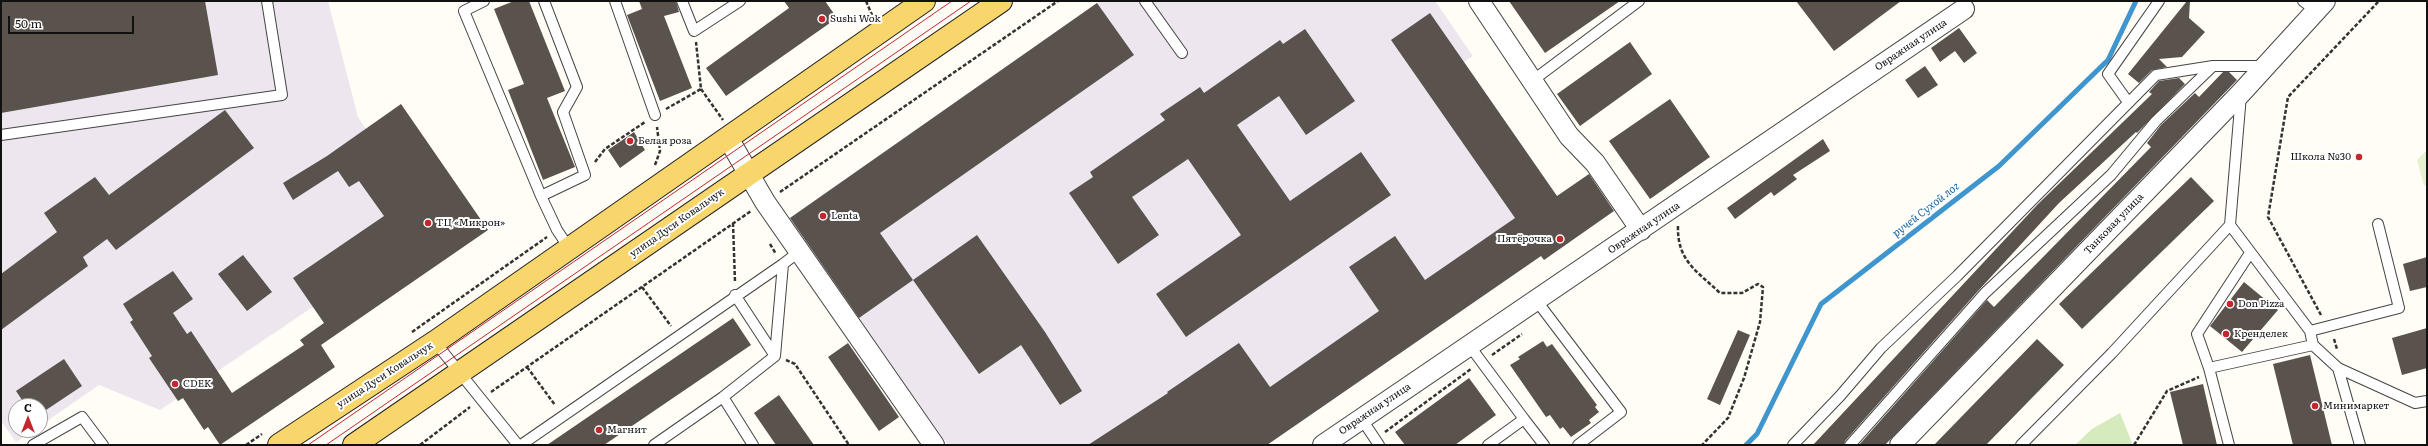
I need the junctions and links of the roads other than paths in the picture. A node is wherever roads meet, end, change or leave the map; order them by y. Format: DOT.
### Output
graph roads {
  1 [pos="268,1"];
  2 [pos="484,1"];
  3 [pos="544,1"];
  4 [pos="615,1"];
  5 [pos="682,1"];
  6 [pos="740,1"];
  7 [pos="924,1"];
  8 [pos="1001,1"];
  9 [pos="1145,1"];
  10 [pos="1479,1"];
  11 [pos="1640,1"];
  12 [pos="2159,1"];
  13 [pos="2315,4"];
  14 [pos="1964,9"];
  15 [pos="1182,54"];
  16 [pos="2213,66"];
  17 [pos="2266,66"];
  18 [pos="1532,81"];
  19 [pos="2241,93"];
  20 [pos="2128,102"];
  21 [pos="655,115"];
  22 [pos="726,129"];
  23 [pos="1,135"];
  24 [pos="749,174"];
  25 [pos="541,196"];
  26 [pos="2230,224"];
  27 [pos="2378,224"];
  28 [pos="1641,230"];
  29 [pos="569,248"];
  30 [pos="800,251"];
  31 [pos="2250,253"];
  32 [pos="783,264"];
  33 [pos="735,295"];
  34 [pos="1536,300"];
  35 [pos="2310,331"];
  36 [pos="435,342"];
  37 [pos="1469,345"];
  38 [pos="2313,345"];
  39 [pos="775,356"];
  40 [pos="2338,368"];
  41 [pos="2209,370"];
  42 [pos="460,373"];
  43 [pos="723,397"];
  44 [pos="2427,401"];
  45 [pos="1361,418"];
  46 [pos="1524,419"];
  47 [pos="1377,442"];
  48 [pos="33,445"];
  49 [pos="103,445"];
  50 [pos="279,445"];
  51 [pos="354,445"];
  52 [pos="520,445"];
  53 [pos="654,445"];
  54 [pos="753,445"];
  55 [pos="934,445"];
  56 [pos="1323,445"];
  57 [pos="1488,445"];
  58 [pos="1544,445"];
  59 [pos="1578,445"];
  60 [pos="1793,445"];
  61 [pos="1850,445"];
  62 [pos="1900,445"];
  63 [pos="2021,445"];
  64 [pos="2229,445"];
  65 [pos="2360,445"];
  1 -- 23 [label="lane"];
  2 -- 25 [label="lane"];
  3 -- 25 [label="lane"];
  4 -- 21 [label="lane"];
  5 -- 6 [label="lane"];
  7 -- 22 [label="main road, улица Дуси Ковальчук"];
  8 -- 24 [label="main road, улица Дуси Ковальчук"];
  9 -- 15 [label="lane"];
  10 -- 18 [label="street"];
  11 -- 18 [label="lane"];
  12 -- 20 [label="lane"];
  13 -- 17 [label="street, Танковая улица"];
  14 -- 28 [label="street, Овражная улица"];
  16 -- 17 [label="lane"];
  16 -- 20 [label="lane"];
  16 -- 61 [label="lane"];
  17 -- 19 [label="street, Танковая улица"];
  18 -- 28 [label="street"];
  19 -- 26 [label="lane"];
  19 -- 62 [label="street, Танковая улица"];
  20 -- 60 [label="lane"];
  22 -- 24 [label="street"];
  22 -- 29 [label="main road, улица Дуси Ковальчук"];
  24 -- 30 [label="street"];
  24 -- 42 [label="main road, улица Дуси Ковальчук"];
  25 -- 29 [label="lane"];
  26 -- 31 [label="lane"];
  26 -- 63 [label="lane"];
  27 -- 35 [label="lane"];
  28 -- 34 [label="street, Овражная улица"];
  29 -- 36 [label="main road, улица Дуси Ковальчук"];
  30 -- 32 [label="lane"];
  30 -- 55 [label="street"];
  31 -- 35 [label="lane"];
  31 -- 41 [label="lane"];
  32 -- 33 [label="lane"];
  32 -- 39 [label="lane"];
  33 -- 39 [label="lane"];
  33 -- 52 [label="lane"];
  34 -- 37 [label="street, Овражная улица"];
  34 -- 59 [label="lane"];
  35 -- 38 [label="lane"];
  36 -- 42 [label="lane"];
  36 -- 50 [label="main road, улица Дуси Ковальчук"];
  37 -- 45 [label="street, Овражная улица"];
  37 -- 46 [label="lane"];
  38 -- 40 [label="lane"];
  38 -- 41 [label="lane"];
  39 -- 43 [label="lane"];
  40 -- 44 [label="lane"];
  40 -- 65 [label="lane"];
  41 -- 64 [label="lane"];
  42 -- 51 [label="main road, улица Дуси Ковальчук"];
  42 -- 52 [label="lane"];
  43 -- 53 [label="lane"];
  43 -- 54 [label="lane"];
  45 -- 47 [label="lane"];
  45 -- 56 [label="street, Овражная улица"];
  46 -- 57 [label="lane"];
  46 -- 58 [label="lane"];
  48 -- 49 [label="lane"];
}
